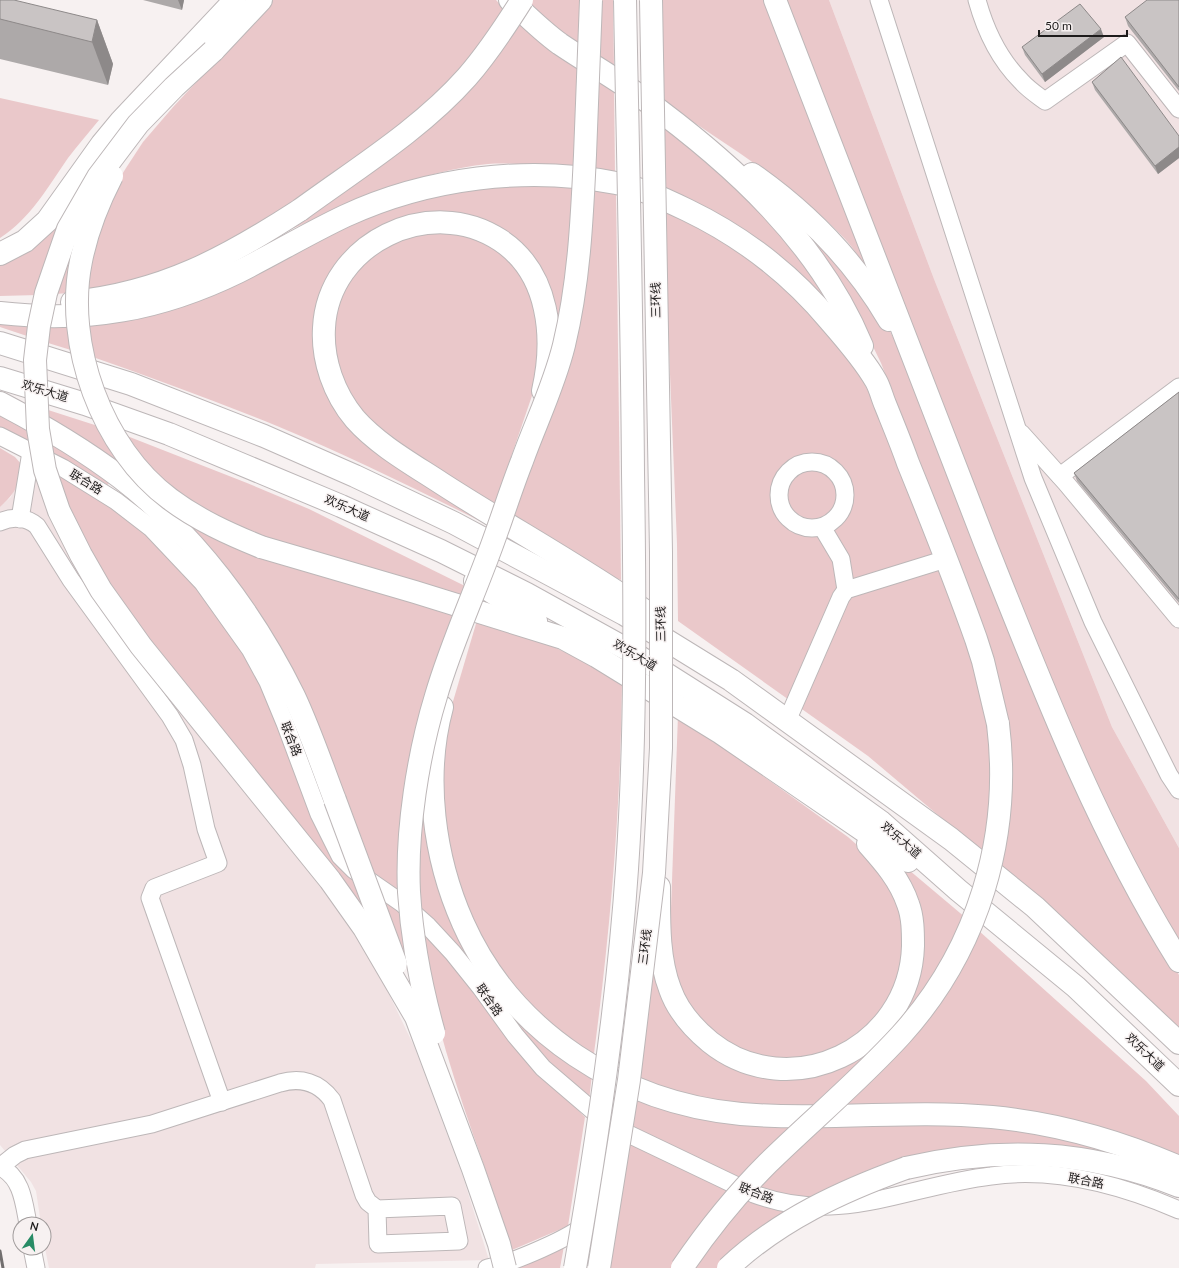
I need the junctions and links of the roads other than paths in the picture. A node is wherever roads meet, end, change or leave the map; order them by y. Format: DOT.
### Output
graph roads {
  1 [pos="236,0"];
  2 [pos="261,0"];
  3 [pos="510,0"];
  4 [pos="522,0"];
  5 [pos="591,0"];
  6 [pos="625,0"];
  7 [pos="651,0"];
  8 [pos="775,0"];
  9 [pos="879,0"];
  10 [pos="977,0"];
  11 [pos="212,50"];
  12 [pos="1179,109"];
  13 [pos="689,134"];
  14 [pos="0,254"];
  15 [pos="0,305"];
  16 [pos="0,313"];
  17 [pos="0,342"];
  18 [pos="914,362"];
  19 [pos="0,378"];
  20 [pos="876,381"];
  21 [pos="1179,387"];
  22 [pos="0,403"];
  23 [pos="536,424"];
  24 [pos="1016,428"];
  25 [pos="0,436"];
  26 [pos="31,452"];
  27 [pos="1060,476"];
  28 [pos="20,519"];
  29 [pos="0,522"];
  30 [pos="822,527"];
  31 [pos="442,551"];
  32 [pos="946,559"];
  33 [pos="846,590"];
  34 [pos="1179,619"];
  35 [pos="463,621"];
  36 [pos="563,638"];
  37 [pos="731,680"];
  38 [pos="787,721"];
  39 [pos="1179,790"];
  40 [pos="837,814"];
  41 [pos="657,828"];
  42 [pos="958,890"];
  43 [pos="1179,961"];
  44 [pos="416,1016"];
  45 [pos="1179,1043"];
  46 [pos="1179,1085"];
  47 [pos="222,1102"];
  48 [pos="618,1128"];
  49 [pos="0,1167"];
  50 [pos="1179,1168"];
  51 [pos="473,1169"];
  52 [pos="1179,1186"];
  53 [pos="377,1209"];
  54 [pos="1179,1210"];
  55 [pos="26,1216"];
  56 [pos="34,1256"];
  57 [pos="36,1268"];
  58 [pos="487,1268"];
  59 [pos="505,1268"];
  60 [pos="575,1268"];
  61 [pos="599,1268"];
  62 [pos="682,1268"];
  63 [pos="728,1268"];
  1 -- 14 [label="highway"];
  2 -- 11 [label="highway"];
  3 -- 13 [label="highway"];
  4 -- 15 [label="highway, bridge"];
  5 -- 23 [label="highway, bridge"];
  6 -- 60 [label="highway, 三环线, bridge"];
  7 -- 41 [label="highway, 三环线, bridge"];
  8 -- 18 [label="highway"];
  9 -- 24 [label="street"];
  10 -- 12 [label="street"];
  11 -- 36 [label="highway, bridge"];
  11 -- 44 [label="highway, bridge"];
  13 -- 18 [label="highway"];
  13 -- 20 [label="highway"];
  16 -- 20 [label="highway"];
  17 -- 37 [label="highway"];
  18 -- 43 [label="highway"];
  19 -- 31 [label="highway, 欢乐大道"];
  20 -- 32 [label="highway"];
  21 -- 27 [label="street"];
  22 -- 44 [label="highway, bridge"];
  23 -- 35 [label="highway, bridge"];
  23 -- 37 [label="highway, bridge"];
  24 -- 27 [label="street"];
  24 -- 39 [label="street"];
  25 -- 26 [label="street, 联合路"];
  26 -- 28 [label="street"];
  26 -- 48 [label="street, 联合路"];
  27 -- 34 [label="street"];
  28 -- 29 [label="street"];
  28 -- 47 [label="street"];
  30 -- 33 [label="street"];
  31 -- 36 [label="highway"];
  31 -- 42 [label="highway, 欢乐大道"];
  32 -- 33 [label="street"];
  32 -- 62 [label="highway, bridge"];
  33 -- 38 [label="street"];
  35 -- 50 [label="highway, bridge"];
  35 -- 51 [label="highway, bridge"];
  36 -- 40 [label="highway"];
  37 -- 38 [label="highway"];
  38 -- 45 [label="highway"];
  40 -- 41 [label="highway, bridge"];
  40 -- 42 [label="highway"];
  41 -- 61 [label="highway, 三环线, bridge"];
  42 -- 46 [label="highway, 欢乐大道"];
  44 -- 51 [label="highway, bridge"];
  47 -- 49 [label="street"];
  47 -- 53 [label="street"];
  48 -- 54 [label="street, 联合路"];
  48 -- 58 [label="street"];
  49 -- 55 [label="street"];
  51 -- 59 [label="highway, bridge"];
  52 -- 63 [label="highway, bridge"];
  53 -- 53 [label="street"];
  56 -- 57 [label="street"];
}
